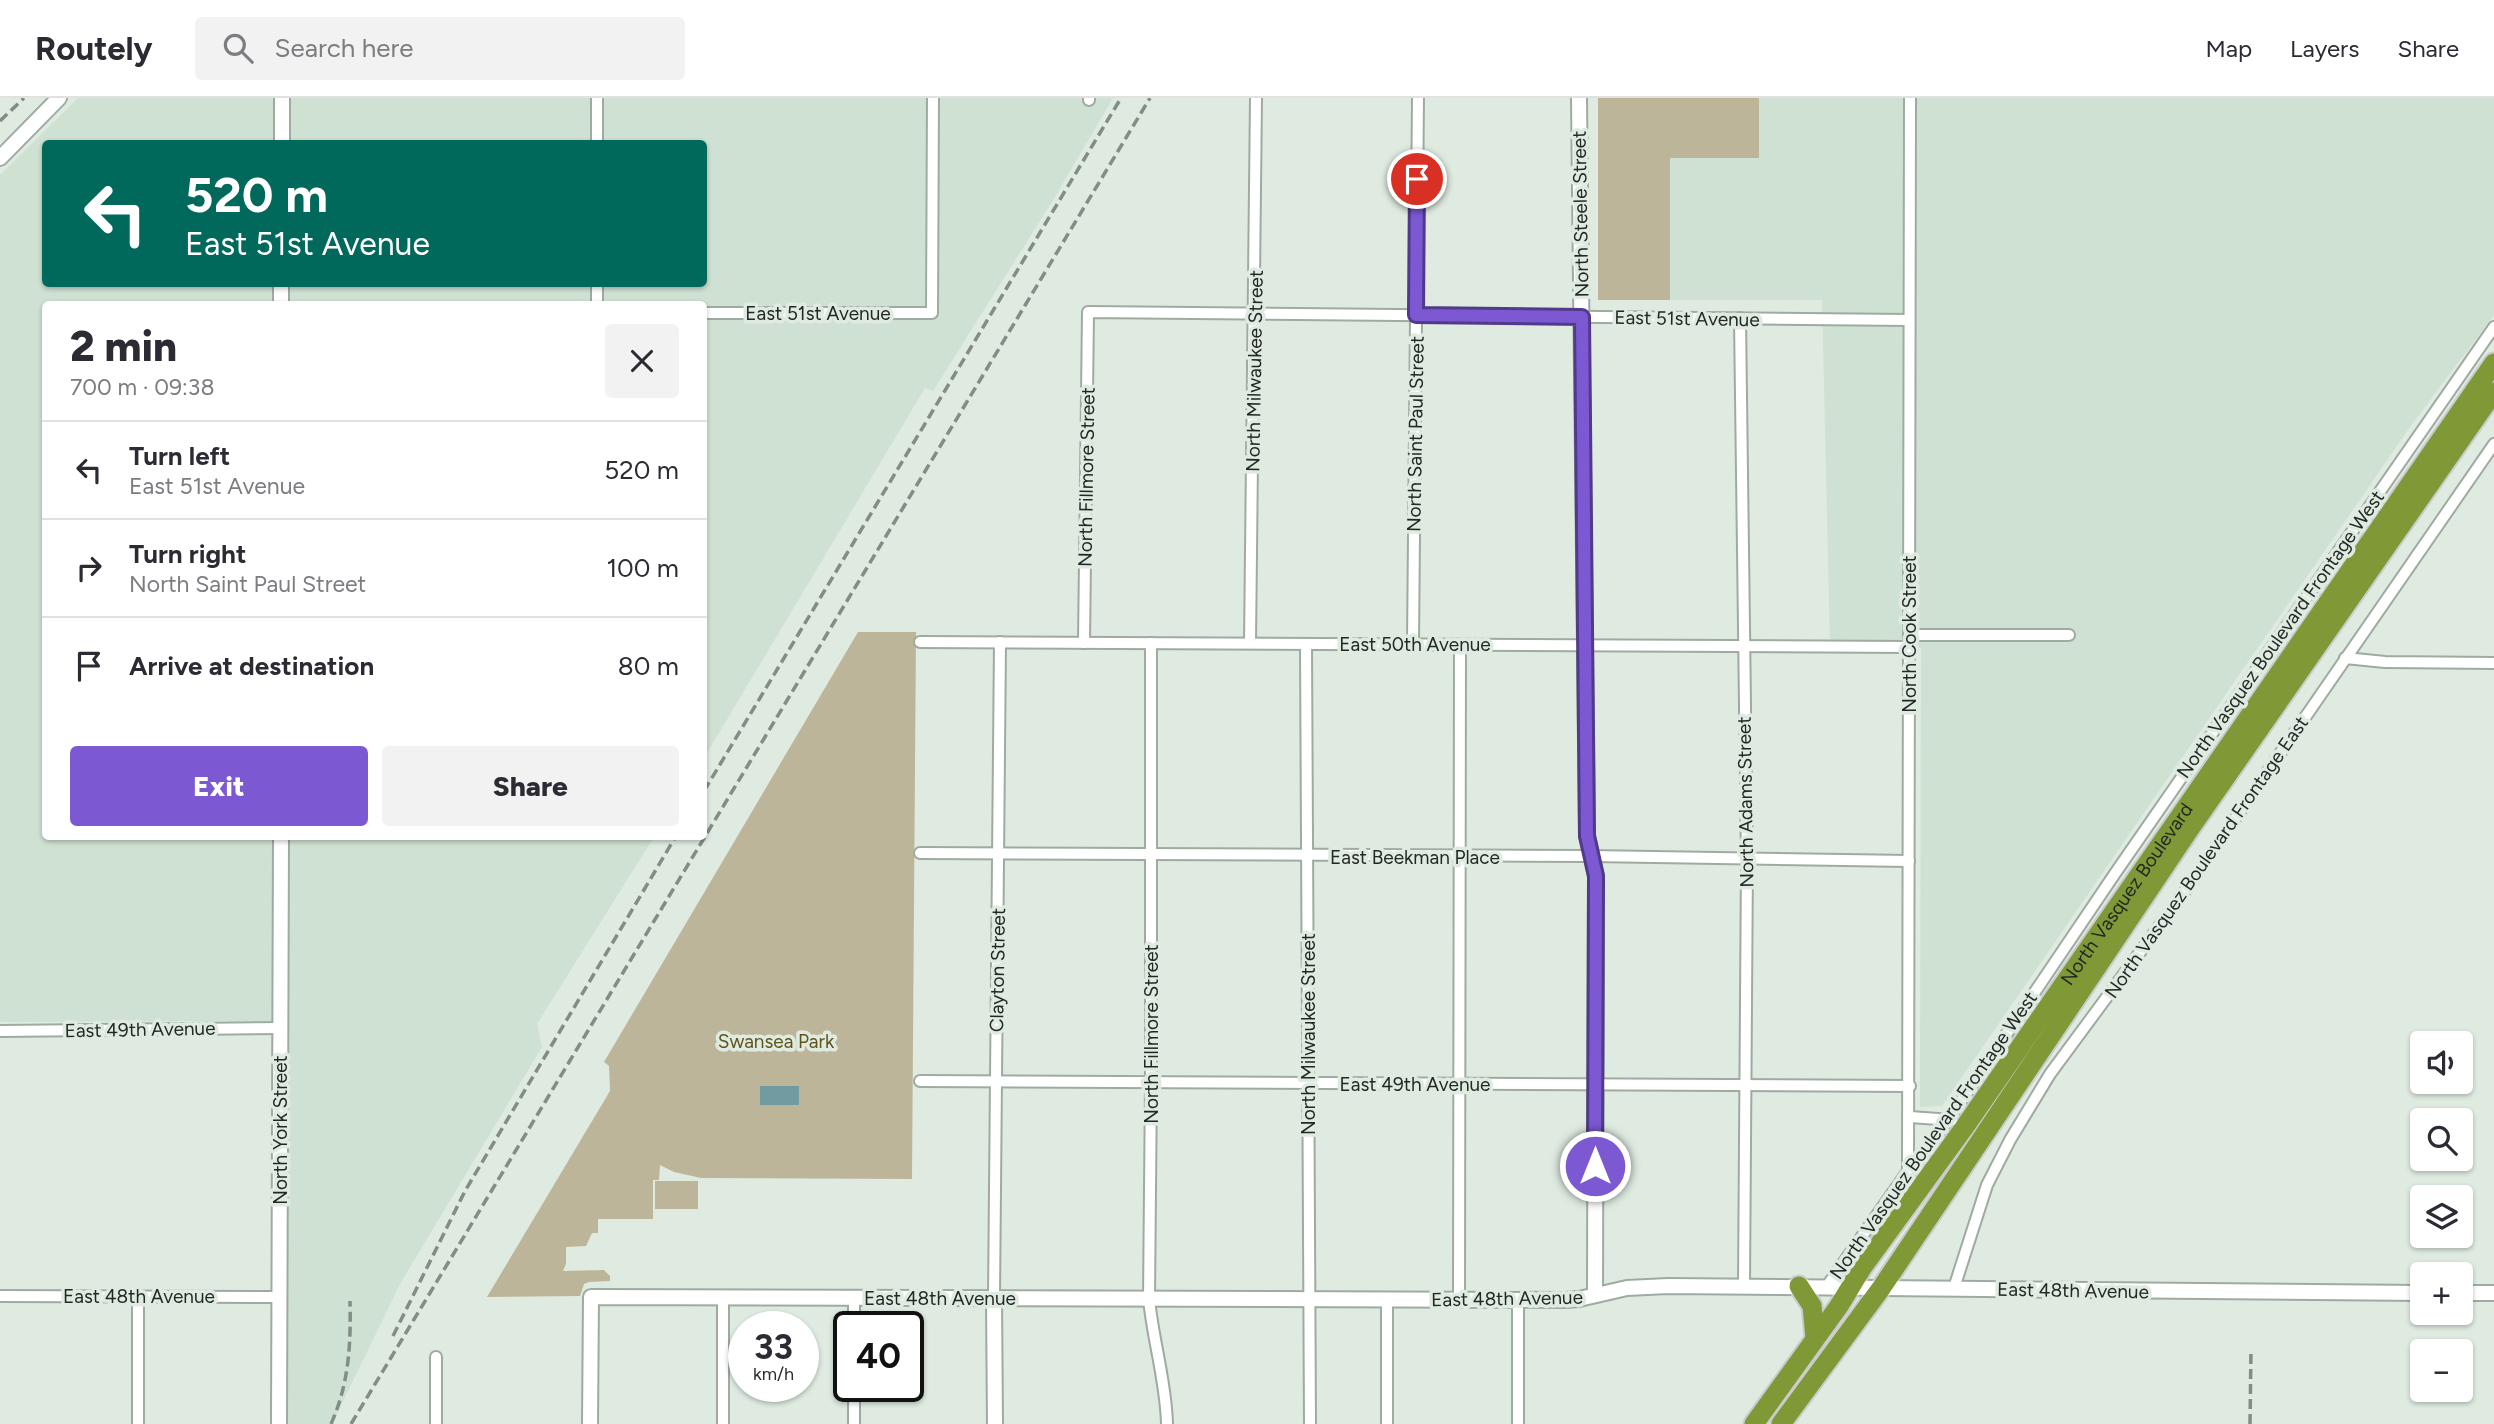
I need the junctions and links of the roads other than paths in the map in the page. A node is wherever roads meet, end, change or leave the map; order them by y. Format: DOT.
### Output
graph roads {
  1 [pos="59,98"];
  2 [pos="282,98"];
  3 [pos="597,98"];
  4 [pos="933,98"];
  5 [pos="1256,98"];
  6 [pos="1418,98"];
  7 [pos="1578,98"];
  8 [pos="1910,98"];
  9 [pos="282,140"];
  10 [pos="597,140"];
  11 [pos="0,158"];
  12 [pos="1088,312"];
  13 [pos="707,313"];
  14 [pos="1255,313"];
  15 [pos="1416,315"];
  16 [pos="1582,317"];
  17 [pos="1740,318"];
  18 [pos="1909,320"];
  19 [pos="2494,327"];
  20 [pos="2494,363"];
  21 [pos="2494,392"];
  22 [pos="2494,444"];
  23 [pos="2069,635"];
  24 [pos="1909,641"];
  25 [pos="920,642"];
  26 [pos="1000,642"];
  27 [pos="1084,643"];
  28 [pos="1151,643"];
  29 [pos="1250,643"];
  30 [pos="1306,644"];
  31 [pos="1413,644"];
  32 [pos="1460,645"];
  33 [pos="1585,645"];
  34 [pos="1743,646"];
  35 [pos="2345,658"];
  36 [pos="2494,663"];
  37 [pos="281,840"];
  38 [pos="920,853"];
  39 [pos="998,853"];
  40 [pos="1151,855"];
  41 [pos="1307,856"];
  42 [pos="1591,856"];
  43 [pos="1459,857"];
  44 [pos="1747,860"];
  45 [pos="1909,861"];
  46 [pos="281,1028"];
  47 [pos="0,1031"];
  48 [pos="920,1081"];
  49 [pos="996,1082"];
  50 [pos="1151,1082"];
  51 [pos="1308,1084"];
  52 [pos="1459,1085"];
  53 [pos="1594,1086"];
  54 [pos="1744,1086"];
  55 [pos="1910,1086"];
  56 [pos="1910,1117"];
  57 [pos="1956,1124"];
  58 [pos="1908,1171"];
  59 [pos="1744,1286"];
  60 [pos="1799,1286"];
  61 [pos="1827,1286"];
  62 [pos="1851,1287"];
  63 [pos="1882,1287"];
  64 [pos="1954,1288"];
  65 [pos="2410,1293"];
  66 [pos="2473,1293"];
  67 [pos="2494,1293"];
  68 [pos="0,1296"];
  69 [pos="138,1296"];
  70 [pos="1595,1296"];
  71 [pos="279,1297"];
  72 [pos="723,1297"];
  73 [pos="854,1298"];
  74 [pos="994,1298"];
  75 [pos="1149,1299"];
  76 [pos="1310,1299"];
  77 [pos="1387,1299"];
  78 [pos="1459,1300"];
  79 [pos="1518,1300"];
  80 [pos="854,1311"];
  81 [pos="1815,1338"];
  82 [pos="436,1357"];
  83 [pos="854,1402"];
  84 [pos="138,1424"];
  85 [pos="279,1424"];
  86 [pos="436,1424"];
  87 [pos="590,1424"];
  88 [pos="723,1424"];
  89 [pos="854,1424"];
  90 [pos="995,1424"];
  91 [pos="1167,1424"];
  92 [pos="1310,1424"];
  93 [pos="1387,1424"];
  94 [pos="1518,1424"];
  95 [pos="1754,1424"];
  96 [pos="1781,1424"];
  1 -- 11 [label="street"];
  2 -- 9 [label="street"];
  3 -- 10 [label="street"];
  4 -- 13 [label="street, East 51st Avenue"];
  5 -- 14 [label="street, North Milwaukee Street"];
  6 -- 15 [label="street, North Saint Paul Street"];
  7 -- 16 [label="street, North Steele Street"];
  8 -- 18 [label="street, North Cook Street"];
  12 -- 14 [label="street, East 51st Avenue"];
  12 -- 27 [label="street, North Fillmore Street"];
  14 -- 15 [label="street, East 51st Avenue"];
  14 -- 29 [label="street, North Milwaukee Street"];
  15 -- 16 [label="street, East 51st Avenue"];
  15 -- 31 [label="street, North Saint Paul Street"];
  16 -- 17 [label="street, East 51st Avenue"];
  16 -- 33 [label="street, North Steele Street"];
  17 -- 18 [label="street, East 51st Avenue"];
  17 -- 34 [label="street, North Adams Street"];
  18 -- 24 [label="street, North Cook Street"];
  19 -- 57 [label="street, North Vasquez Boulevard Frontage West"];
  20 -- 57 [label="highway, North Vasquez Boulevard"];
  21 -- 63 [label="highway, North Vasquez Boulevard"];
  22 -- 35 [label="street, North Vasquez Boulevard Frontage East"];
  23 -- 24 [label="street, East 50th Avenue"];
  24 -- 34 [label="street, East 50th Avenue"];
  24 -- 45 [label="street, North Cook Street"];
  25 -- 26 [label="street, East 50th Avenue"];
  26 -- 27 [label="street, East 50th Avenue"];
  26 -- 39 [label="street, Clayton Street"];
  27 -- 28 [label="street, East 50th Avenue"];
  28 -- 29 [label="street, East 50th Avenue"];
  28 -- 40 [label="street, North Fillmore Street"];
  29 -- 30 [label="street, East 50th Avenue"];
  30 -- 31 [label="street, East 50th Avenue"];
  30 -- 41 [label="street, North Milwaukee Street"];
  31 -- 32 [label="street, East 50th Avenue"];
  32 -- 33 [label="street, East 50th Avenue"];
  32 -- 43 [label="street"];
  33 -- 34 [label="street, East 50th Avenue"];
  33 -- 42 [label="street, North Steele Street"];
  34 -- 44 [label="street, North Adams Street"];
  35 -- 36 [label="street"];
  35 -- 64 [label="street, North Vasquez Boulevard Frontage East"];
  37 -- 46 [label="street, North York Street"];
  38 -- 39 [label="street, East Beekman Place"];
  39 -- 40 [label="street, East Beekman Place"];
  39 -- 49 [label="street, Clayton Street"];
  40 -- 41 [label="street, East Beekman Place"];
  40 -- 50 [label="street, North Fillmore Street"];
  41 -- 43 [label="street, East Beekman Place"];
  41 -- 51 [label="street, North Milwaukee Street"];
  42 -- 43 [label="street, East Beekman Place"];
  42 -- 44 [label="street, East Beekman Place"];
  42 -- 53 [label="street, North Steele Street"];
  43 -- 52 [label="street"];
  44 -- 45 [label="street, East Beekman Place"];
  44 -- 54 [label="street, North Adams Street"];
  45 -- 55 [label="street, North Cook Street"];
  46 -- 47 [label="street, East 49th Avenue"];
  46 -- 71 [label="street, North York Street"];
  48 -- 49 [label="street, East 49th Avenue"];
  49 -- 50 [label="street, East 49th Avenue"];
  49 -- 74 [label="street, Clayton Street"];
  50 -- 51 [label="street, East 49th Avenue"];
  50 -- 75 [label="street, North Fillmore Street"];
  51 -- 52 [label="street, East 49th Avenue"];
  51 -- 76 [label="street, North Milwaukee Street"];
  52 -- 53 [label="street, East 49th Avenue"];
  52 -- 78 [label="street"];
  53 -- 54 [label="street, East 49th Avenue"];
  53 -- 70 [label="street, North Steele Street"];
  54 -- 55 [label="street, East 49th Avenue"];
  54 -- 59 [label="street, North Adams Street"];
  55 -- 56 [label="street, North Cook Street"];
  56 -- 57 [label="street"];
  56 -- 58 [label="street, North Cook Street"];
  57 -- 58 [label="street, North Vasquez Boulevard Frontage West"];
  57 -- 62 [label="highway, North Vasquez Boulevard"];
  58 -- 61 [label="street, North Vasquez Boulevard Frontage West"];
  59 -- 60 [label="street, East 48th Avenue"];
  59 -- 70 [label="street, East 48th Avenue"];
  60 -- 61 [label="street, East 48th Avenue"];
  60 -- 81 [label="highway"];
  61 -- 62 [label="street, East 48th Avenue"];
  62 -- 63 [label="street, East 48th Avenue"];
  62 -- 81 [label="highway, North Vasquez Boulevard"];
  63 -- 64 [label="street, East 48th Avenue"];
  63 -- 96 [label="highway, North Vasquez Boulevard"];
  64 -- 65 [label="street, East 48th Avenue"];
  66 -- 67 [label="street"];
  68 -- 69 [label="street, East 48th Avenue"];
  69 -- 71 [label="street, East 48th Avenue"];
  69 -- 84 [label="street"];
  70 -- 79 [label="street, East 48th Avenue"];
  71 -- 85 [label="street, North York Street"];
  72 -- 73 [label="street, East 48th Avenue"];
  72 -- 87 [label="street, East 48th Avenue"];
  72 -- 88 [label="street"];
  73 -- 74 [label="street, East 48th Avenue"];
  73 -- 80 [label="street"];
  74 -- 75 [label="street, East 48th Avenue"];
  74 -- 90 [label="street"];
  75 -- 76 [label="street, East 48th Avenue"];
  75 -- 91 [label="street, North Fillmore Street"];
  76 -- 77 [label="street, East 48th Avenue"];
  76 -- 92 [label="street, North Milwaukee Street"];
  77 -- 78 [label="street, East 48th Avenue"];
  77 -- 93 [label="street"];
  78 -- 79 [label="street, East 48th Avenue"];
  79 -- 94 [label="street"];
  81 -- 95 [label="highway, North Vasquez Boulevard"];
  82 -- 86 [label="street"];
  83 -- 89 [label="street"];
}
